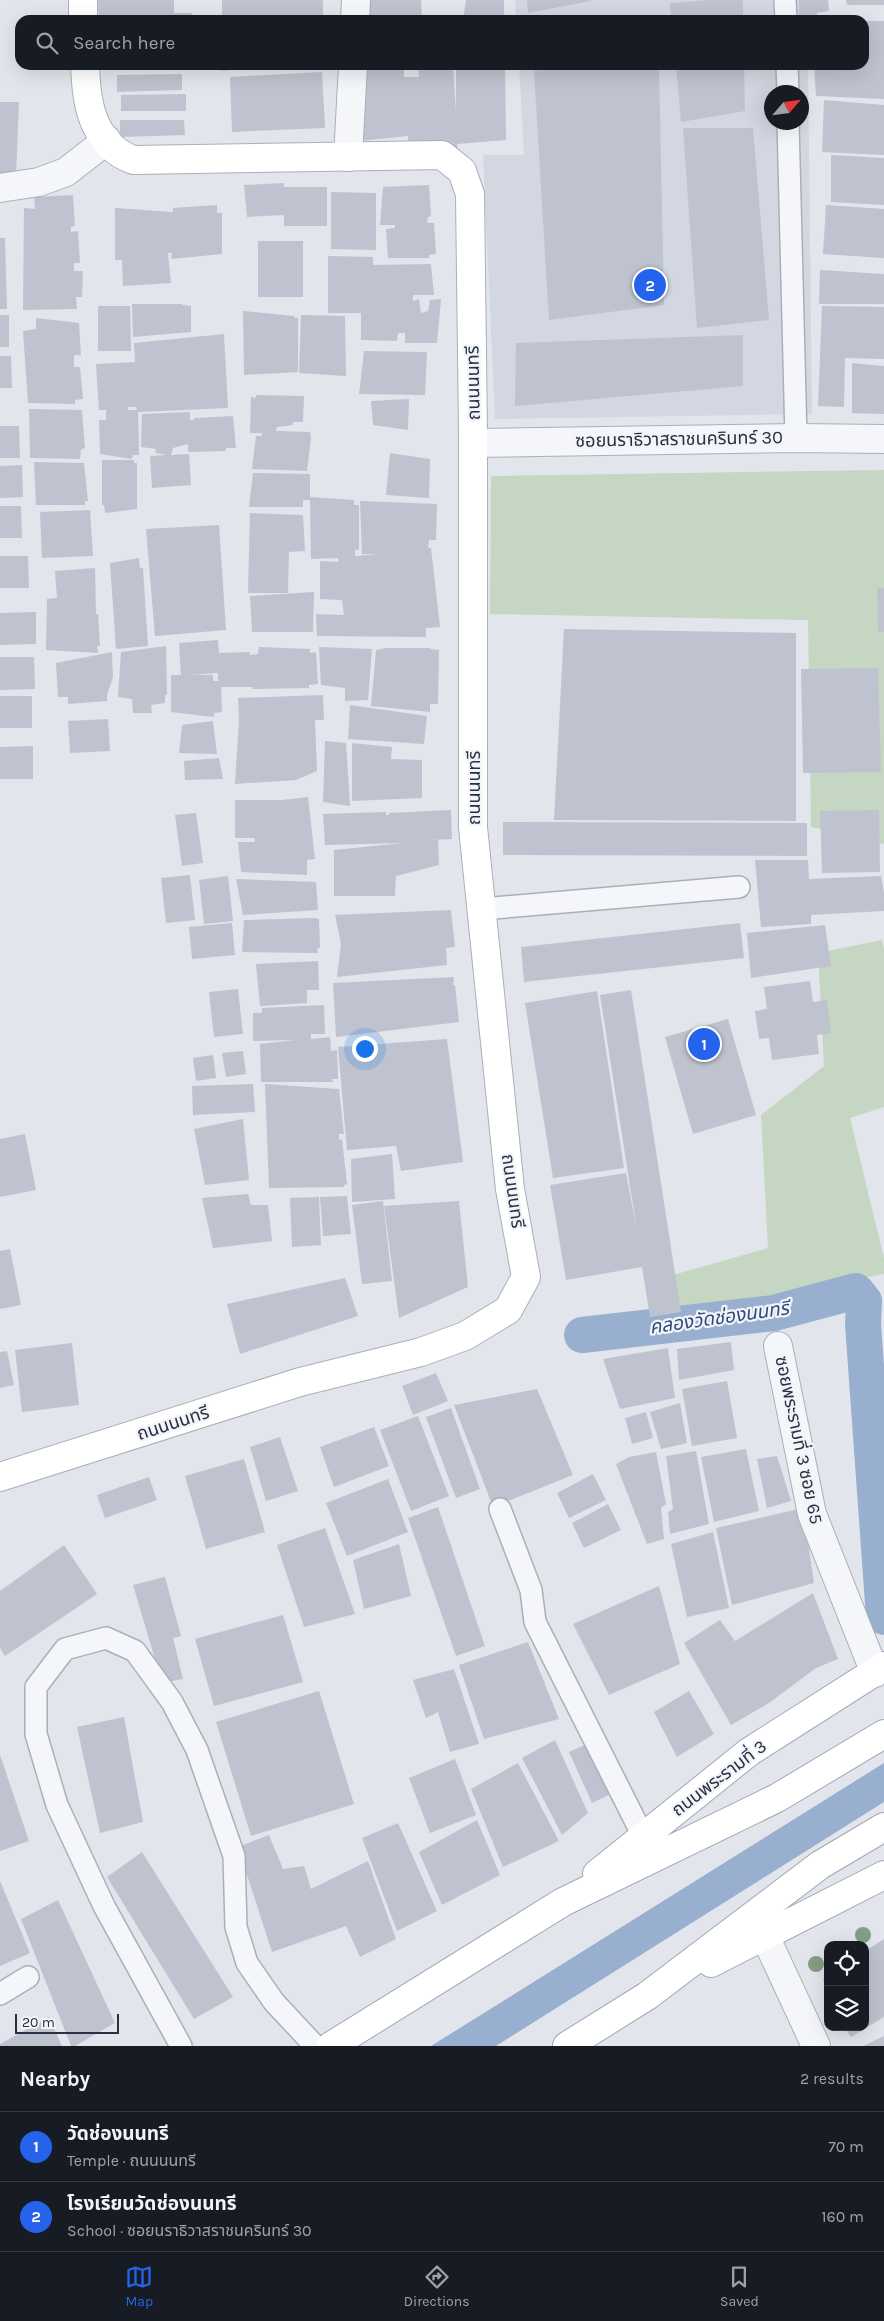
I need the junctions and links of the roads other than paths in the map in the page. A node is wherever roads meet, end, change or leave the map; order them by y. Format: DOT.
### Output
graph roads {
  1 [pos="82,0"];
  2 [pos="356,0"];
  3 [pos="785,0"];
  4 [pos="83,15"];
  5 [pos="355,15"];
  6 [pos="786,15"];
  7 [pos="85,70"];
  8 [pos="353,70"];
  9 [pos="787,70"];
  10 [pos="788,85"];
  11 [pos="788,130"];
  12 [pos="107,140"];
  13 [pos="348,157"];
  14 [pos="0,188"];
  15 [pos="796,438"];
  16 [pos="884,439"];
  17 [pos="473,443"];
  18 [pos="739,887"];
  19 [pos="482,909"];
  20 [pos="778,1346"];
  21 [pos="0,1477"];
  22 [pos="500,1509"];
  23 [pos="879,1670"];
  24 [pos="884,1734"];
  25 [pos="884,1827"];
  26 [pos="643,1836"];
  27 [pos="884,1875"];
  28 [pos="563,1902"];
  29 [pos="765,1936"];
  30 [pos="28,1977"];
  31 [pos="0,1994"];
  32 [pos="648,1996"];
  33 [pos="181,2046"];
  34 [pos="314,2046"];
  35 [pos="331,2046"];
  36 [pos="567,2046"];
  37 [pos="816,2046"];
  1 -- 4 [label="street"];
  2 -- 5 [label="street"];
  3 -- 6 [label="lane"];
  7 -- 12 [label="street, ถนนนนทรี"];
  8 -- 13 [label="street"];
  9 -- 10 [label="lane"];
  11 -- 15 [label="lane"];
  12 -- 13 [label="street, ถนนนนทรี"];
  12 -- 14 [label="street"];
  13 -- 17 [label="street, ถนนนนทรี"];
  15 -- 16 [label="street, ซอยนราธิวาสราชนครินทร์ 30"];
  15 -- 17 [label="street, ซอยนราธิวาสราชนครินทร์ 30"];
  17 -- 19 [label="street, ถนนนนทรี"];
  18 -- 19 [label="lane"];
  19 -- 21 [label="street, ถนนนนทรี"];
  20 -- 23 [label="street, ซอยพระรามที่ 3 ซอย 65"];
  22 -- 26 [label="lane"];
  23 -- 26 [label="street, ถนนพระรามที่ 3"];
  24 -- 28 [label="street, ถนนพระรามที่ 3"];
  25 -- 32 [label="street"];
  26 -- 28 [label="street, ถนนพระรามที่ 3"];
  27 -- 29 [label="street"];
  28 -- 35 [label="street, ถนนพระรามที่ 3"];
  29 -- 32 [label="street"];
  29 -- 37 [label="street"];
  30 -- 31 [label="lane"];
  32 -- 36 [label="street"];
  33 -- 34 [label="lane"];
}
